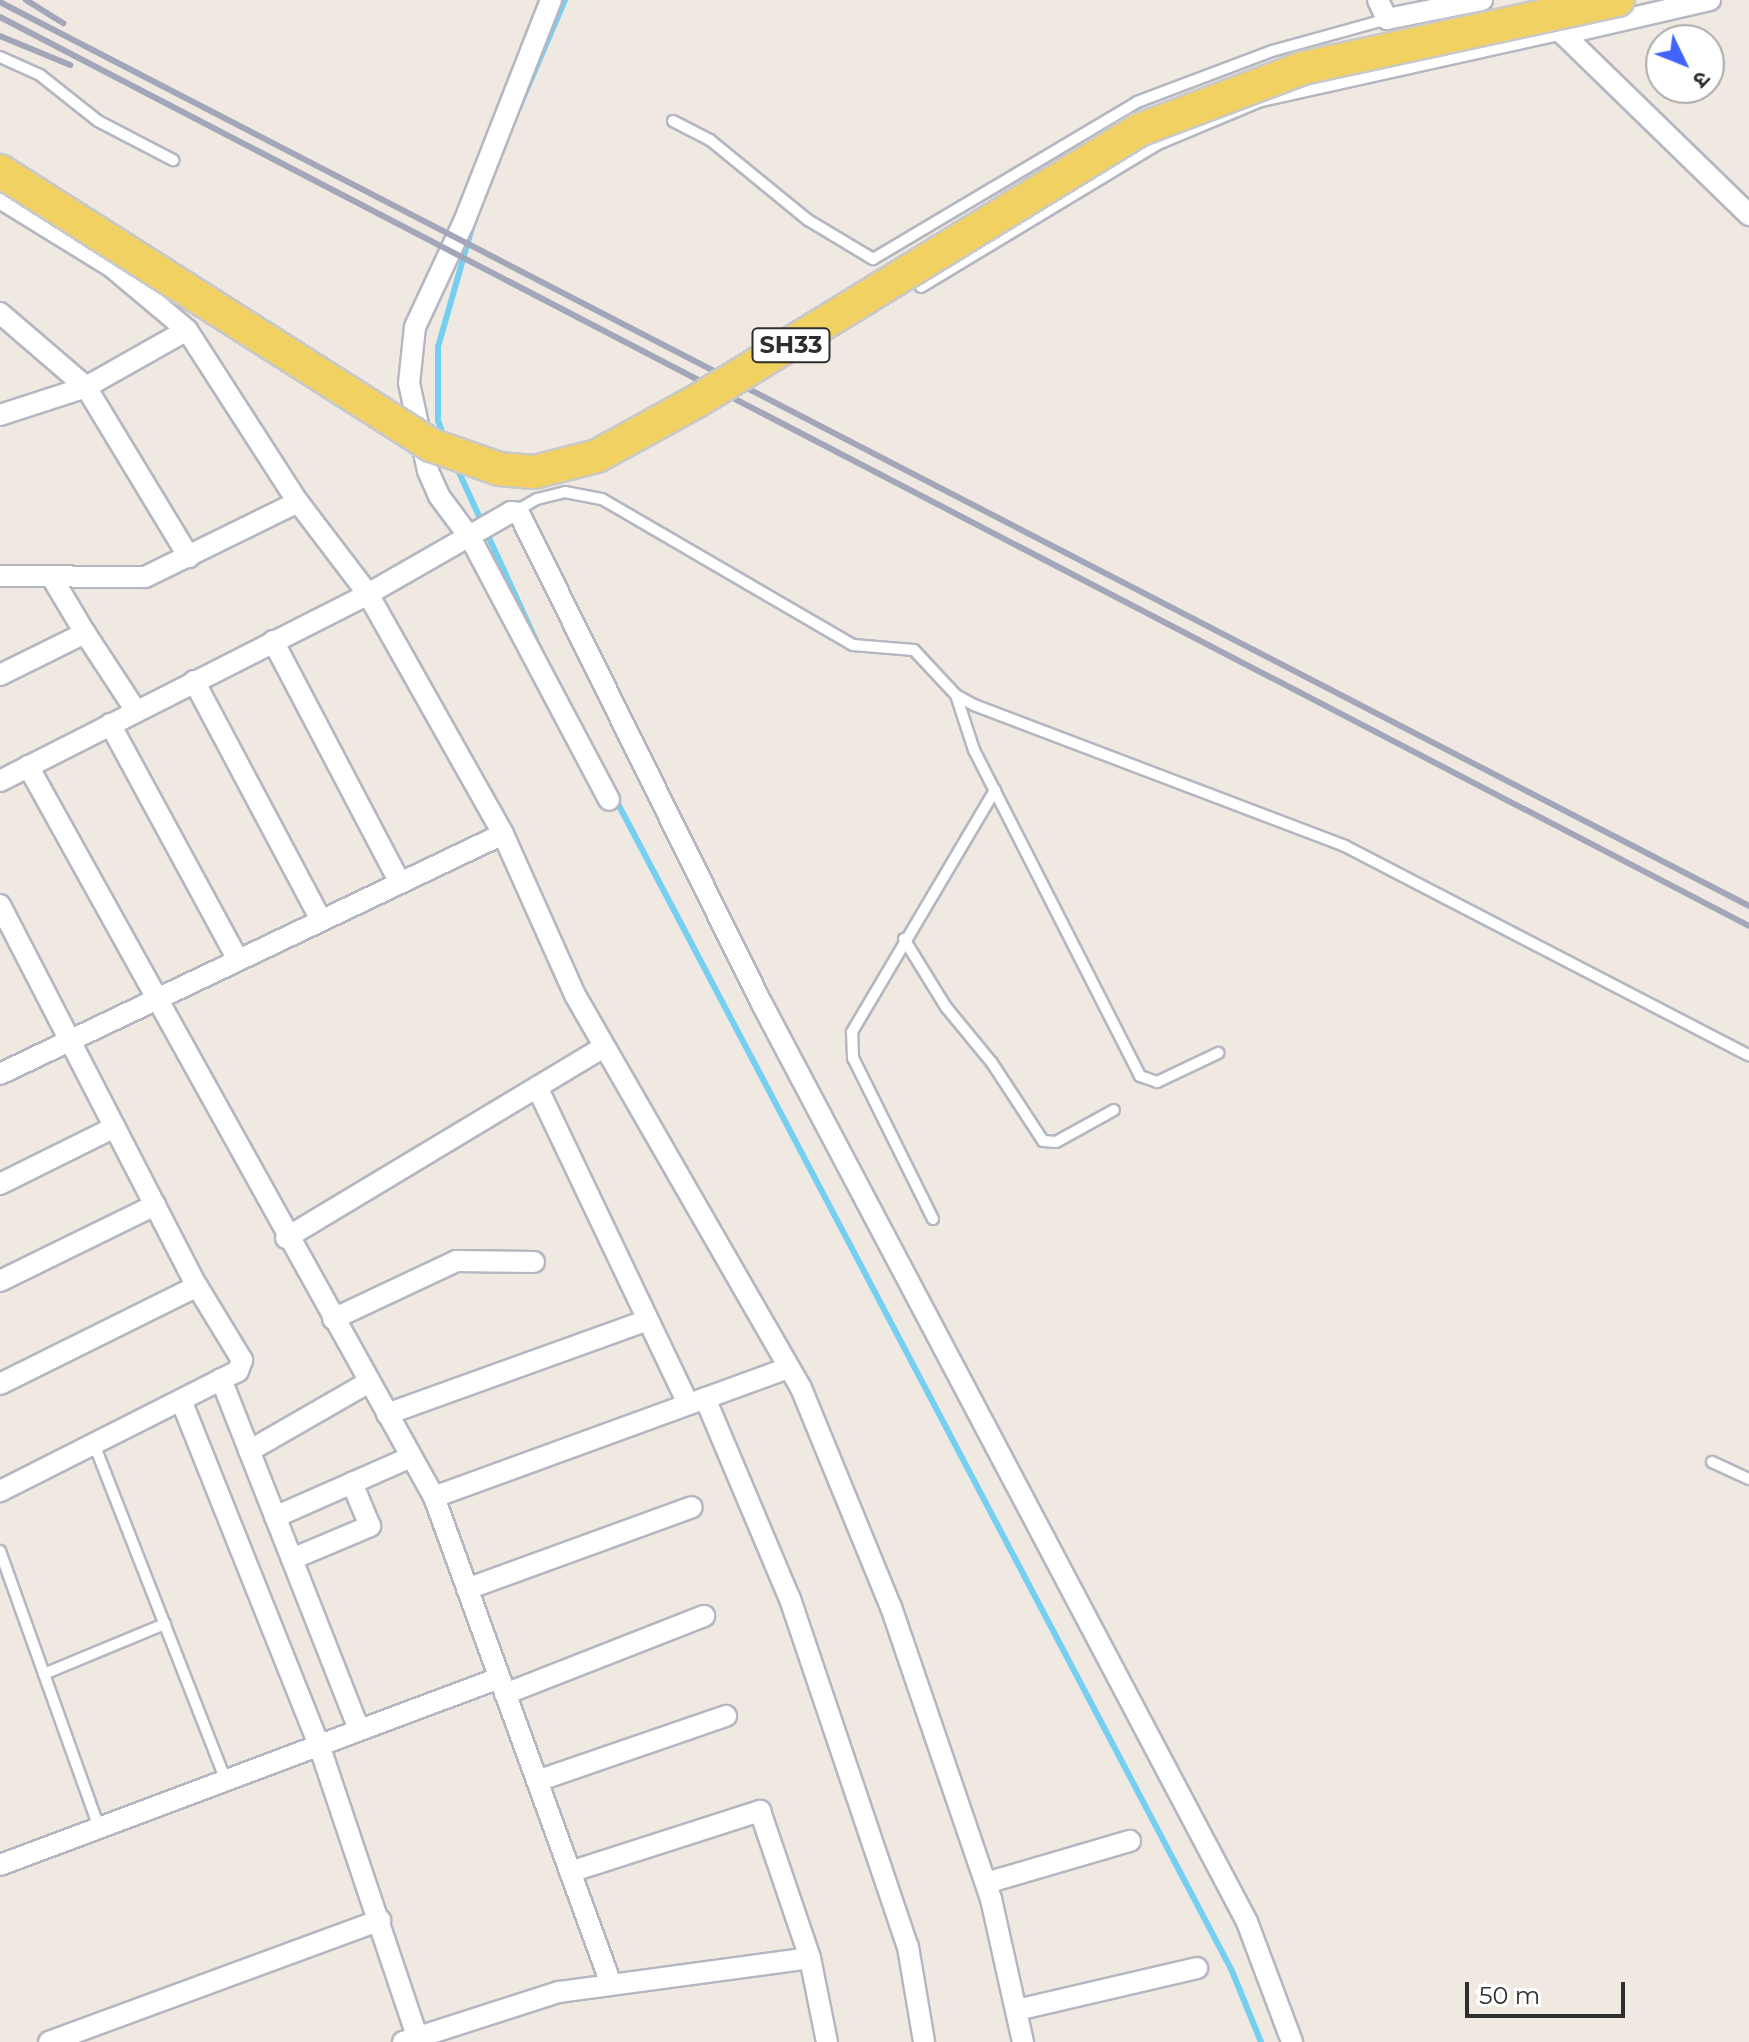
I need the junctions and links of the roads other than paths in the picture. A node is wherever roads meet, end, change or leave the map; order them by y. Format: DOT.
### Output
graph roads {
  1 [pos="551,0"];
  2 [pos="1482,0"];
  3 [pos="1618,0"];
  4 [pos="1710,0"];
  5 [pos="1383,9"];
  6 [pos="1563,34"];
  7 [pos="0,57"];
  8 [pos="673,121"];
  9 [pos="173,160"];
  10 [pos="0,171"];
  11 [pos="0,198"];
  12 [pos="1749,215"];
  13 [pos="921,287"];
  14 [pos="0,313"];
  15 [pos="187,330"];
  16 [pos="86,387"];
  17 [pos="0,415"];
  18 [pos="298,502"];
  19 [pos="516,511"];
  20 [pos="475,536"];
  21 [pos="189,557"];
  22 [pos="0,576"];
  23 [pos="51,576"];
  24 [pos="368,594"];
  25 [pos="85,633"];
  26 [pos="273,641"];
  27 [pos="0,675"];
  28 [pos="194,681"];
  29 [pos="956,695"];
  30 [pos="136,711"];
  31 [pos="110,724"];
  32 [pos="28,766"];
  33 [pos="0,781"];
  34 [pos="995,790"];
  35 [pos="609,800"];
  36 [pos="503,834"];
  37 [pos="399,881"];
  38 [pos="0,905"];
  39 [pos="320,918"];
  40 [pos="904,939"];
  41 [pos="237,958"];
  42 [pos="154,997"];
  43 [pos="69,1039"];
  44 [pos="604,1047"];
  45 [pos="1218,1053"];
  46 [pos="1749,1055"];
  47 [pos="0,1074"];
  48 [pos="537,1087"];
  49 [pos="1114,1110"];
  50 [pos="115,1127"];
  51 [pos="0,1184"];
  52 [pos="155,1205"];
  53 [pos="933,1219"];
  54 [pos="286,1238"];
  55 [pos="534,1262"];
  56 [pos="0,1281"];
  57 [pos="197,1286"];
  58 [pos="333,1319"];
  59 [pos="648,1320"];
  60 [pos="789,1368"];
  61 [pos="221,1379"];
  62 [pos="369,1382"];
  63 [pos="0,1384"];
  64 [pos="181,1400"];
  65 [pos="696,1401"];
  66 [pos="387,1414"];
  67 [pos="94,1444"];
  68 [pos="249,1451"];
  69 [pos="411,1457"];
  70 [pos="1712,1462"];
  71 [pos="1749,1479"];
  72 [pos="352,1483"];
  73 [pos="0,1491"];
  74 [pos="434,1497"];
  75 [pos="692,1507"];
  76 [pos="275,1517"];
  77 [pos="0,1551"];
  78 [pos="292,1559"];
  79 [pos="467,1589"];
  80 [pos="704,1616"];
  81 [pos="165,1624"];
  82 [pos="44,1674"];
  83 [pos="502,1686"];
  84 [pos="726,1716"];
  85 [pos="359,1730"];
  86 [pos="319,1745"];
  87 [pos="226,1780"];
  88 [pos="537,1781"];
  89 [pos="99,1828"];
  90 [pos="1130,1841"];
  91 [pos="0,1865"];
  92 [pos="570,1872"];
  93 [pos="986,1883"];
  94 [pos="380,1920"];
  95 [pos="810,1958"];
  96 [pos="1197,1968"];
  97 [pos="611,1984"];
  98 [pos="1017,2010"];
  99 [pos="413,2040"];
  100 [pos="49,2042"];
  101 [pos="827,2042"];
  102 [pos="924,2042"];
  103 [pos="1023,2042"];
  104 [pos="1292,2042"];
  1 -- 20 [label="street"];
  2 -- 5 [label="street"];
  3 -- 10 [label="main road, SH33, bridge"];
  4 -- 6 [label="street"];
  5 -- 8 [label="lane"];
  6 -- 12 [label="street"];
  6 -- 13 [label="lane"];
  7 -- 9 [label="lane"];
  11 -- 15 [label="street"];
  14 -- 16 [label="street"];
  15 -- 16 [label="street"];
  15 -- 18 [label="street"];
  16 -- 17 [label="street"];
  16 -- 21 [label="street"];
  18 -- 21 [label="street"];
  18 -- 24 [label="street"];
  19 -- 20 [label="street"];
  19 -- 29 [label="lane"];
  19 -- 104 [label="street"];
  20 -- 24 [label="street"];
  20 -- 35 [label="street"];
  21 -- 23 [label="street"];
  22 -- 23 [label="street"];
  23 -- 25 [label="street"];
  24 -- 26 [label="street"];
  24 -- 36 [label="street"];
  25 -- 27 [label="street"];
  25 -- 30 [label="street"];
  26 -- 28 [label="street"];
  26 -- 37 [label="street"];
  28 -- 30 [label="street"];
  28 -- 39 [label="street"];
  29 -- 34 [label="lane"];
  29 -- 46 [label="lane"];
  30 -- 31 [label="street"];
  31 -- 32 [label="street"];
  31 -- 41 [label="street"];
  32 -- 33 [label="street"];
  32 -- 42 [label="street"];
  34 -- 40 [label="lane"];
  34 -- 45 [label="lane"];
  36 -- 37 [label="street"];
  36 -- 44 [label="street"];
  37 -- 39 [label="street"];
  38 -- 43 [label="street"];
  39 -- 41 [label="street"];
  40 -- 49 [label="lane"];
  40 -- 53 [label="lane"];
  41 -- 42 [label="street"];
  42 -- 43 [label="street"];
  42 -- 54 [label="street"];
  43 -- 47 [label="street"];
  43 -- 50 [label="street"];
  44 -- 48 [label="street"];
  44 -- 60 [label="street"];
  48 -- 54 [label="street"];
  48 -- 59 [label="street"];
  50 -- 51 [label="street"];
  50 -- 52 [label="street"];
  52 -- 56 [label="street"];
  52 -- 57 [label="street"];
  54 -- 58 [label="street"];
  55 -- 58 [label="street"];
  57 -- 61 [label="street"];
  57 -- 63 [label="street"];
  58 -- 62 [label="street"];
  59 -- 65 [label="street"];
  59 -- 66 [label="street"];
  60 -- 65 [label="street"];
  60 -- 93 [label="street"];
  61 -- 64 [label="street"];
  61 -- 68 [label="street"];
  62 -- 66 [label="street"];
  62 -- 68 [label="street"];
  64 -- 67 [label="street"];
  64 -- 86 [label="street"];
  65 -- 74 [label="street"];
  65 -- 102 [label="street"];
  66 -- 69 [label="street"];
  67 -- 73 [label="street"];
  67 -- 81 [label="lane"];
  68 -- 76 [label="street"];
  69 -- 72 [label="street"];
  69 -- 74 [label="street"];
  70 -- 71 [label="lane"];
  72 -- 76 [label="street"];
  72 -- 78 [label="street"];
  74 -- 79 [label="street"];
  75 -- 79 [label="street"];
  76 -- 78 [label="street"];
  77 -- 82 [label="lane"];
  78 -- 85 [label="street"];
  79 -- 83 [label="street"];
  80 -- 83 [label="street"];
  81 -- 82 [label="lane"];
  81 -- 87 [label="lane"];
  82 -- 89 [label="lane"];
  83 -- 85 [label="street"];
  83 -- 88 [label="street"];
  84 -- 88 [label="street"];
  85 -- 86 [label="street"];
  86 -- 87 [label="street"];
  86 -- 94 [label="street"];
  87 -- 89 [label="street"];
  88 -- 92 [label="street"];
  89 -- 91 [label="street"];
  90 -- 93 [label="street"];
  92 -- 95 [label="street"];
  92 -- 97 [label="street"];
  93 -- 98 [label="street"];
  94 -- 99 [label="street"];
  94 -- 100 [label="street"];
  95 -- 97 [label="street"];
  95 -- 101 [label="street"];
  96 -- 98 [label="street"];
  97 -- 99 [label="street"];
  98 -- 103 [label="street"];
}
